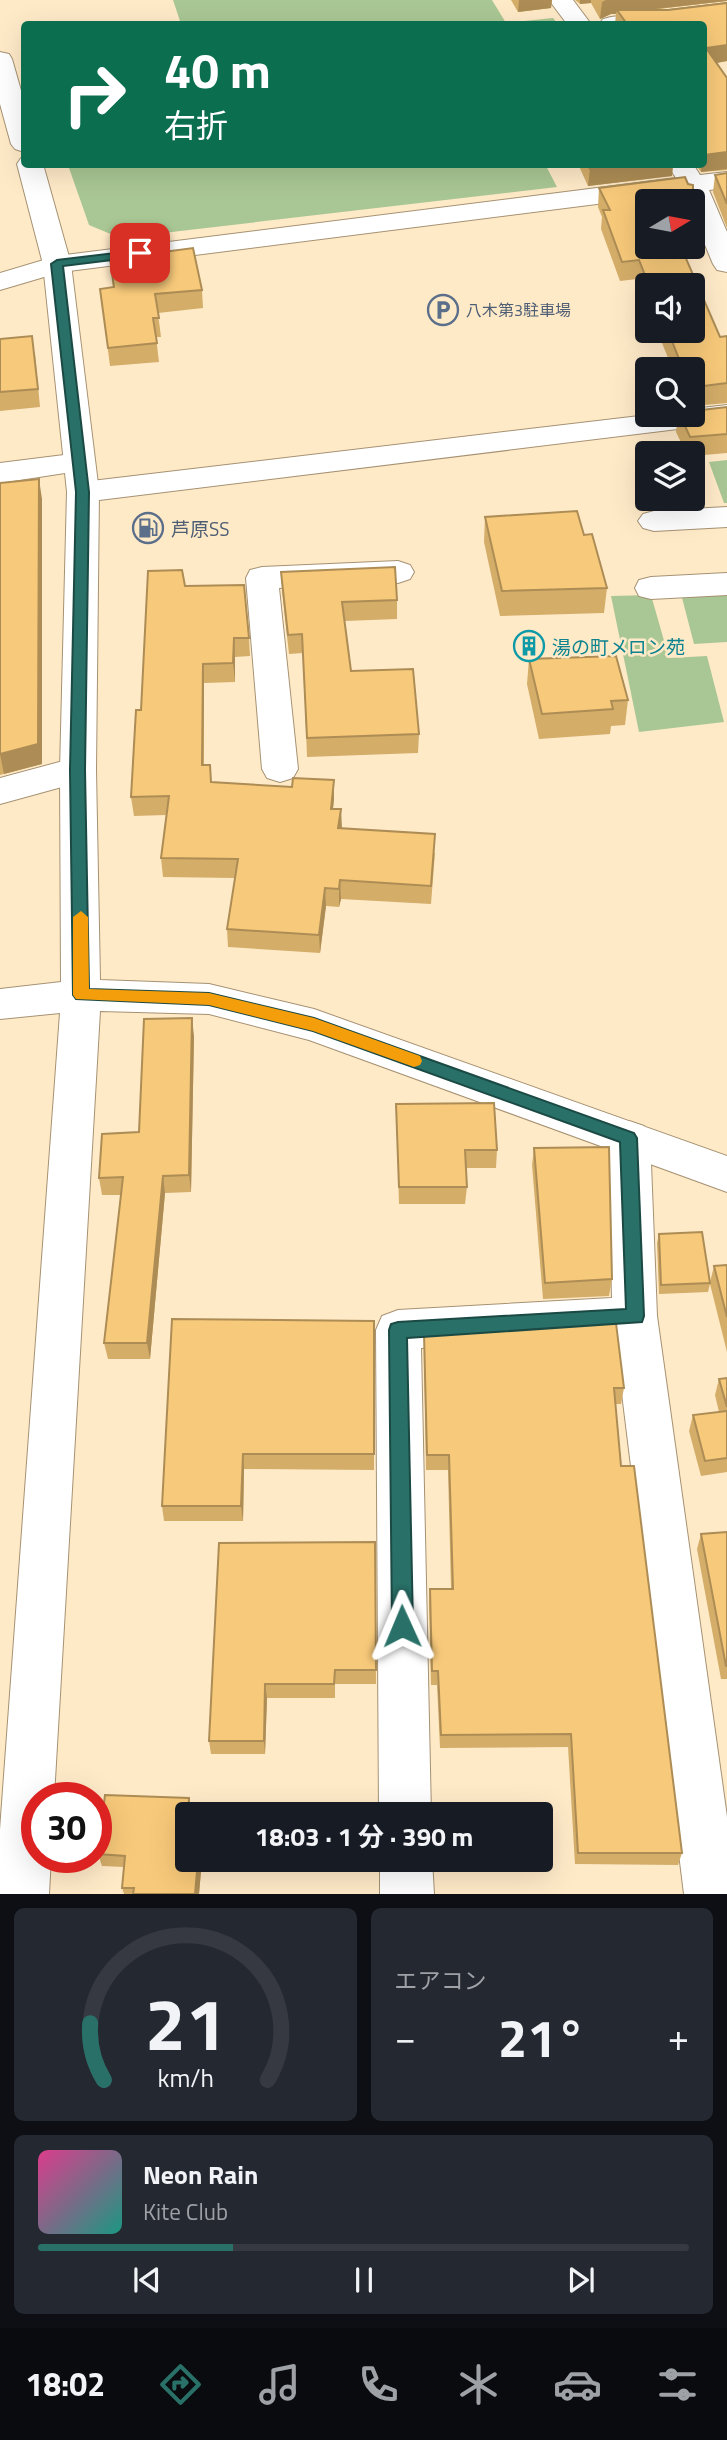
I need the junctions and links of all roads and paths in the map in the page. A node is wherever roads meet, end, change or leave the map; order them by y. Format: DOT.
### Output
graph roads {
  1 [pos="562,0"];
  2 [pos="727,10"];
  3 [pos="577,21"];
  4 [pos="636,21"];
  5 [pos="0,59"];
  6 [pos="21,133"];
  7 [pos="31,168"];
  8 [pos="686,174"];
  9 [pos="727,180"];
  10 [pos="57,264"];
  11 [pos="727,264"];
  12 [pos="0,282"];
  13 [pos="727,414"];
  14 [pos="0,473"];
  15 [pos="81,477"];
  16 [pos="727,517"];
  17 [pos="654,521"];
  18 [pos="398,572"];
  19 [pos="727,584"];
  20 [pos="651,588"];
  21 [pos="280,769"];
  22 [pos="78,770"];
  23 [pos="0,791"];
  24 [pos="81,995"];
  25 [pos="0,1004"];
  26 [pos="628,1138"];
  27 [pos="727,1174"];
  28 [pos="635,1316"];
  29 [pos="405,1802"];
  30 [pos="406,1872"];
  31 [pos="22,1894"];
  32 [pos="407,1894"];
  33 [pos="711,1894"];
  1 -- 3 [label="street"];
  2 -- 4 [label="street"];
  5 -- 6 [label="street"];
  7 -- 10 [label="street"];
  8 -- 9 [label="street"];
  8 -- 10 [label="street"];
  8 -- 11 [label="street"];
  10 -- 12 [label="street"];
  10 -- 15 [label="street"];
  13 -- 15 [label="street"];
  14 -- 15 [label="street"];
  15 -- 22 [label="street"];
  16 -- 17 [label="street"];
  18 -- 21 [label="street"];
  19 -- 20 [label="street"];
  22 -- 23 [label="street"];
  22 -- 24 [label="street"];
  24 -- 25 [label="street"];
  24 -- 26 [label="street"];
  24 -- 31 [label="street"];
  26 -- 27 [label="street"];
  26 -- 28 [label="street"];
  28 -- 29 [label="street"];
  28 -- 33 [label="street"];
  30 -- 32 [label="street"];
}
